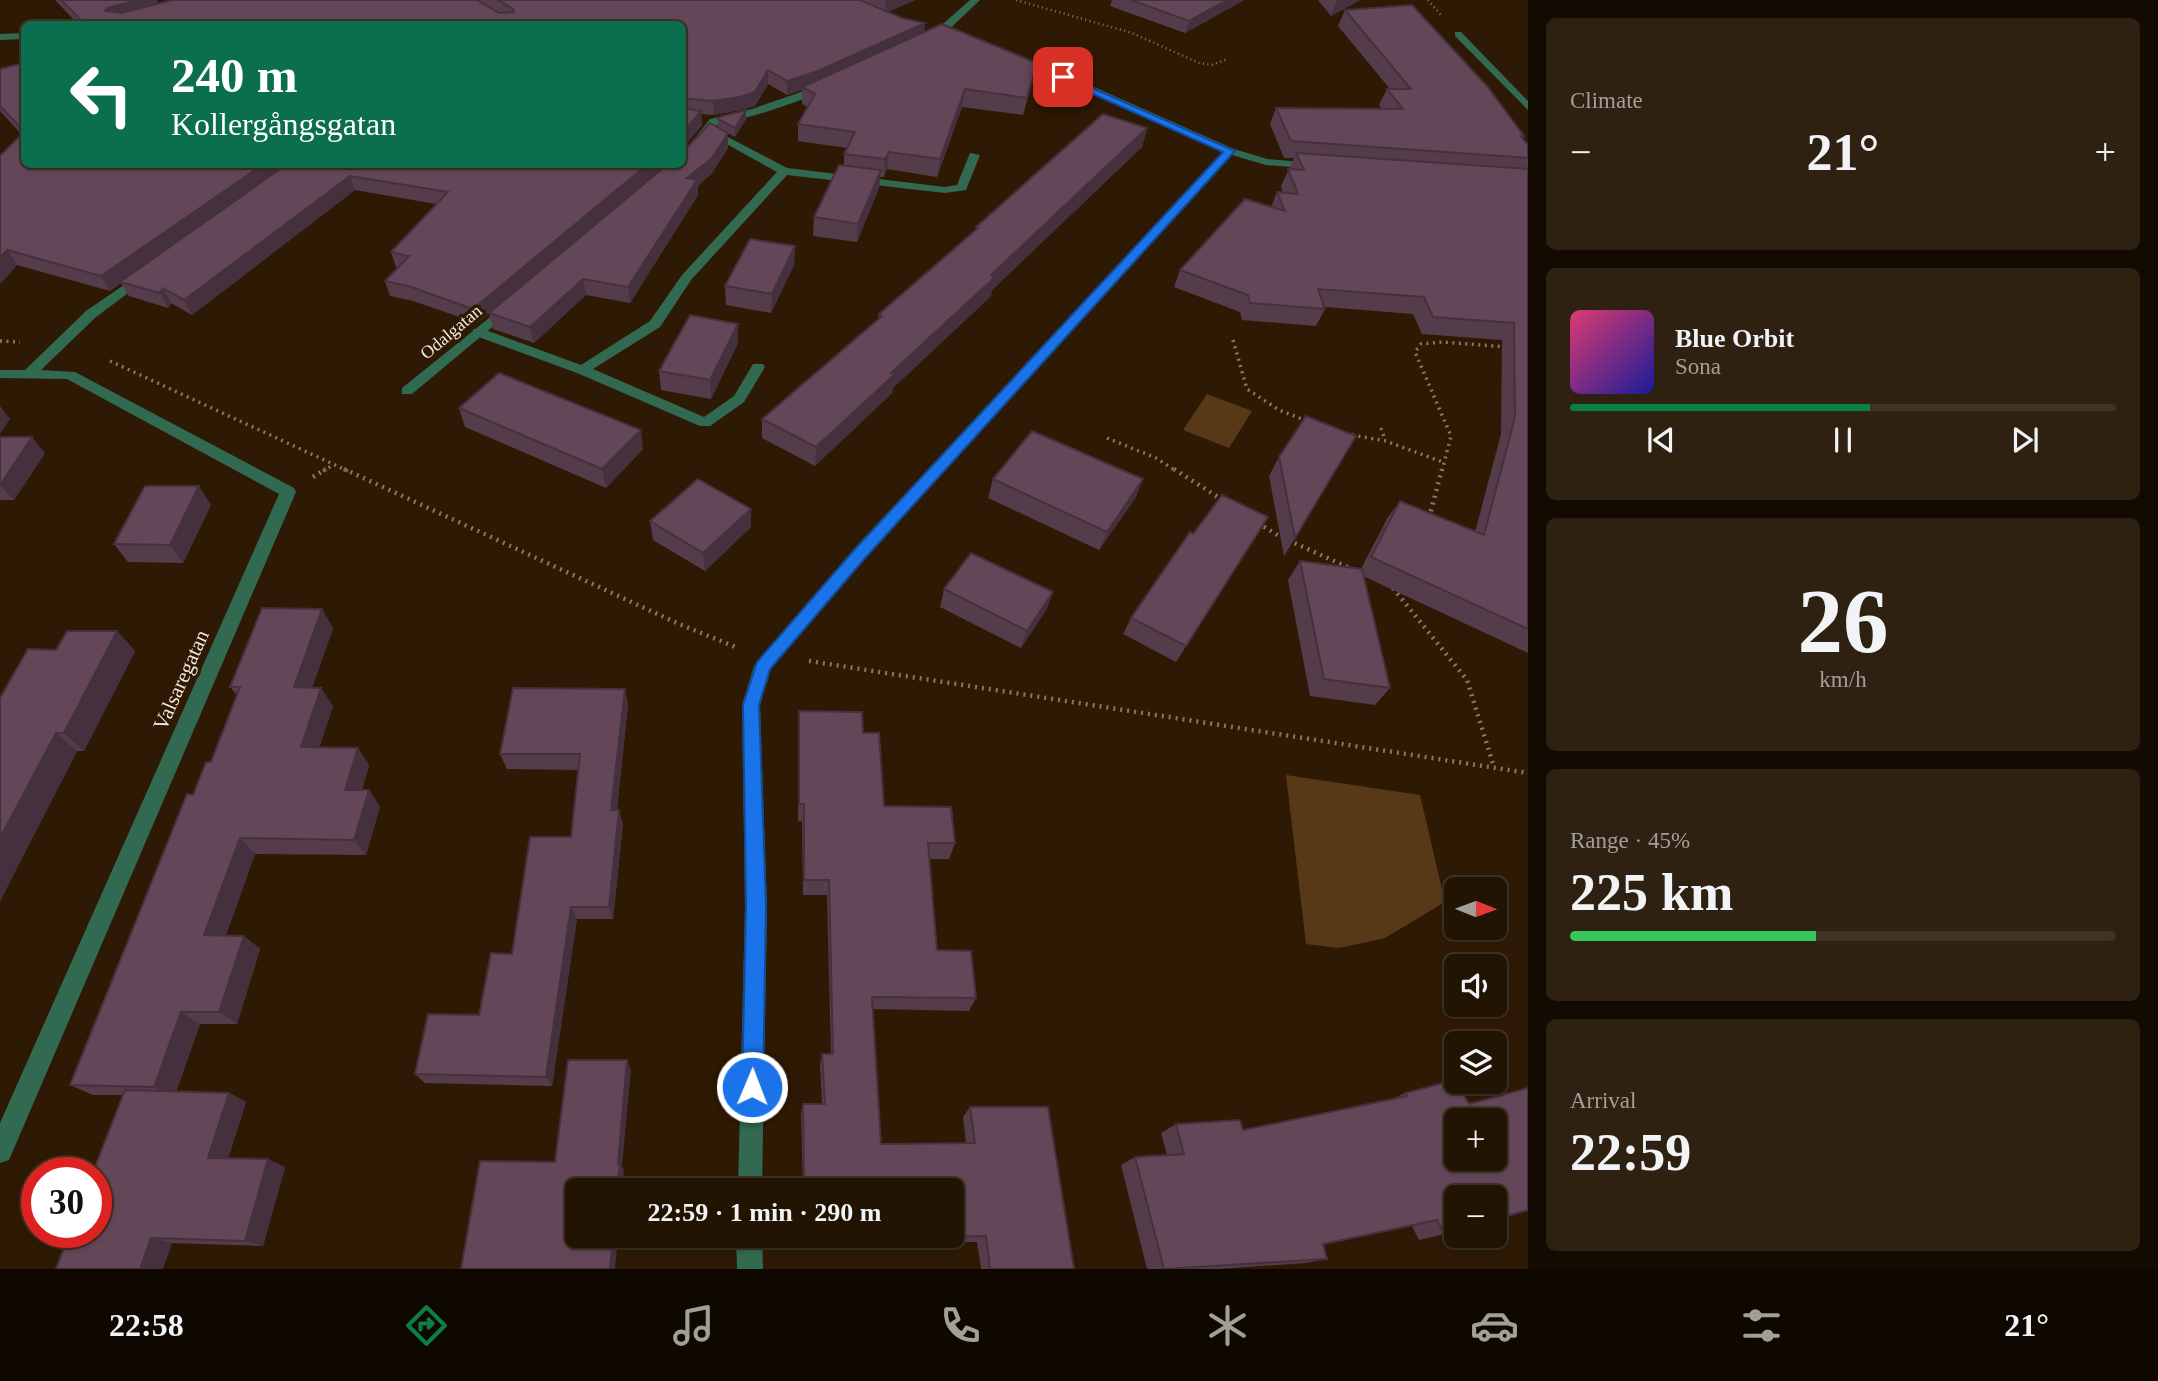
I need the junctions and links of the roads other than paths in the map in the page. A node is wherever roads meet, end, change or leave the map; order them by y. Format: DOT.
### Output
graph roads {
  1 [pos="976,0"];
  2 [pos="935,33"];
  3 [pos="1458,34"];
  4 [pos="21,36"];
  5 [pos="0,37"];
  6 [pos="953,39"];
  7 [pos="913,48"];
  8 [pos="1002,56"];
  9 [pos="841,80"];
  10 [pos="1528,107"];
  11 [pos="701,120"];
  12 [pos="712,125"];
  13 [pos="1230,151"];
  14 [pos="686,155"];
  15 [pos="974,155"];
  16 [pos="1321,166"];
  17 [pos="784,171"];
  18 [pos="155,268"];
  19 [pos="519,298"];
  20 [pos="478,332"];
  21 [pos="758,367"];
  22 [pos="582,370"];
  23 [pos="0,374"];
  24 [pos="29,374"];
  25 [pos="407,391"];
  26 [pos="0,1151"];
  27 [pos="750,1178"];
  28 [pos="750,1248"];
  29 [pos="751,1269"];
  1 -- 2 [label="street"];
  2 -- 6 [label="street"];
  2 -- 7 [label="street"];
  3 -- 10 [label="street"];
  4 -- 5 [label="street"];
  8 -- 13 [label="street"];
  9 -- 12 [label="street"];
  11 -- 12 [label="street"];
  12 -- 14 [label="street"];
  12 -- 17 [label="street"];
  13 -- 16 [label="street"];
  13 -- 27 [label="street"];
  15 -- 17 [label="street"];
  17 -- 22 [label="street"];
  18 -- 24 [label="street"];
  19 -- 20 [label="street, Odalgatan"];
  20 -- 22 [label="street"];
  20 -- 25 [label="street, Odalgatan"];
  21 -- 22 [label="street"];
  23 -- 24 [label="street, Valsaregatan"];
  24 -- 26 [label="street, Valsaregatan"];
  28 -- 29 [label="street"];
}
